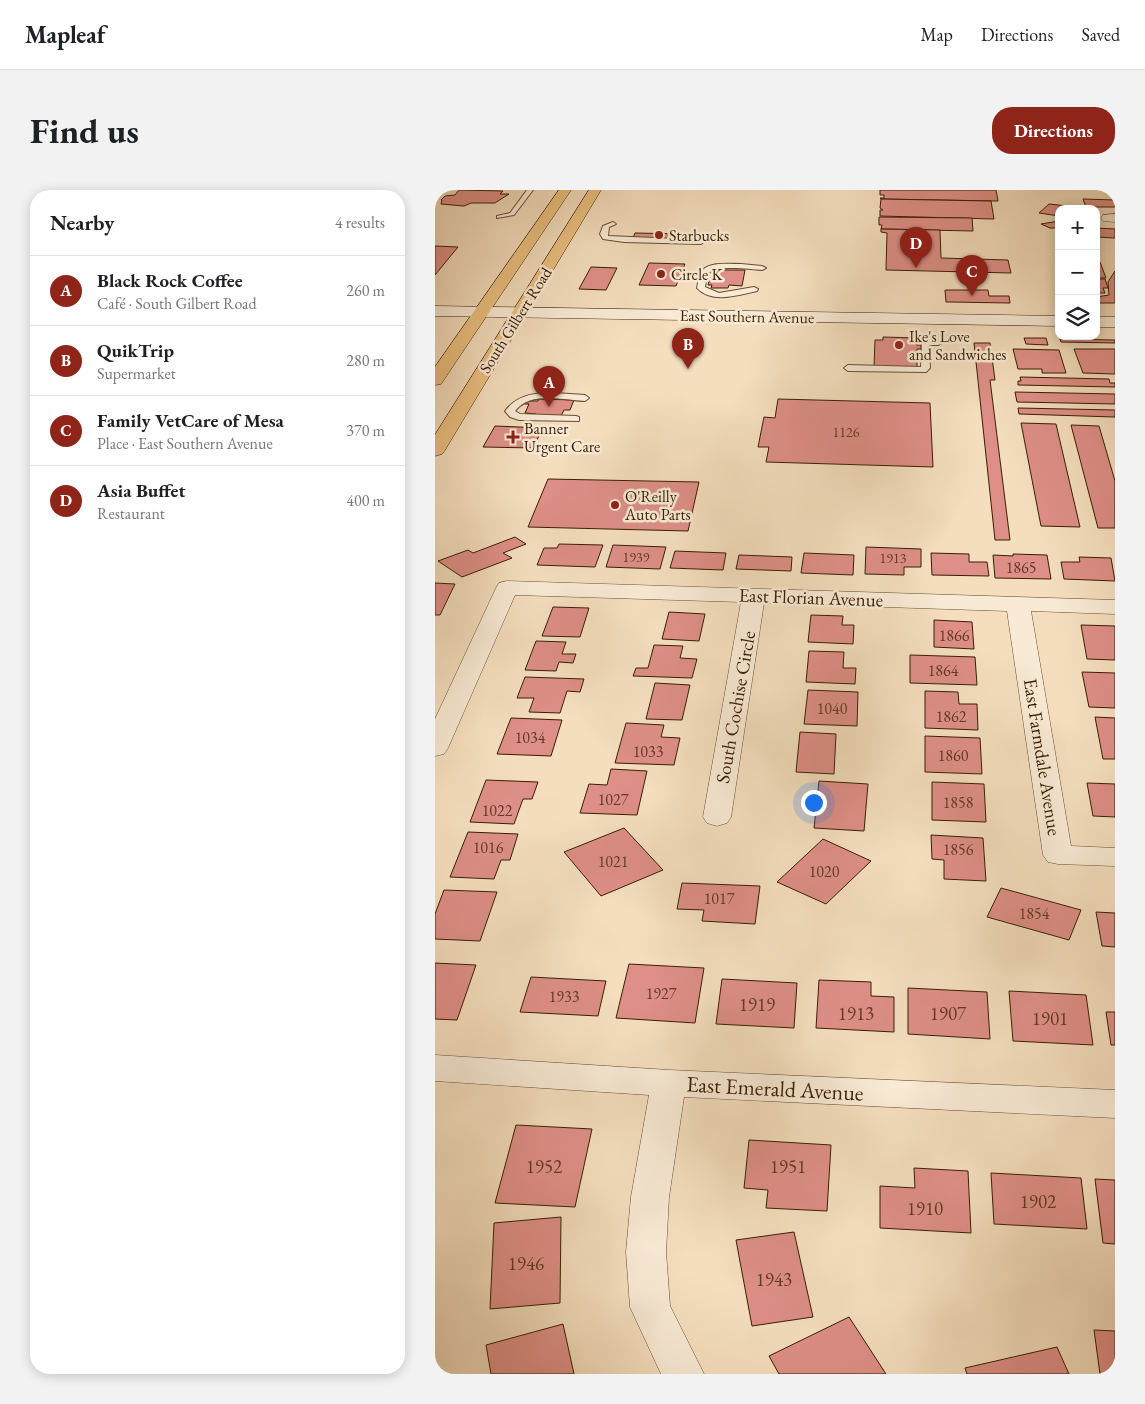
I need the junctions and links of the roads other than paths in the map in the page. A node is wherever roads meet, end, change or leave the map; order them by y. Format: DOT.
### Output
graph roads {
  1 [pos="528,190"];
  2 [pos="565,190"];
  3 [pos="595,190"];
  4 [pos="499,217"];
  5 [pos="613,224"];
  6 [pos="701,242"];
  7 [pos="762,268"];
  8 [pos="755,289"];
  9 [pos="435,311"];
  10 [pos="480,312"];
  11 [pos="520,313"];
  12 [pos="1055,321"];
  13 [pos="1100,322"];
  14 [pos="1115,322"];
  15 [pos="938,343"];
  16 [pos="847,368"];
  17 [pos="435,380"];
  18 [pos="585,398"];
  19 [pos="576,419"];
  20 [pos="435,450"];
  21 [pos="754,596"];
  22 [pos="1018,604"];
  23 [pos="1115,606"];
  24 [pos="435,748"];
  25 [pos="717,817"];
  26 [pos="1115,857"];
  27 [pos="435,1068"];
  28 [pos="669,1083"];
  29 [pos="1115,1104"];
  30 [pos="683,1374"];
  1 -- 4 [label="lane"];
  2 -- 10 [label="main road, South Gilbert Road"];
  3 -- 11 [label="main road, South Gilbert Road"];
  5 -- 6 [label="lane"];
  7 -- 8 [label="lane"];
  9 -- 10 [label="street, East Southern Avenue"];
  10 -- 11 [label="street, East Southern Avenue"];
  10 -- 17 [label="main road, South Gilbert Road"];
  11 -- 12 [label="street, East Southern Avenue"];
  11 -- 20 [label="main road, South Gilbert Road"];
  13 -- 14 [label="street"];
  15 -- 16 [label="lane"];
  18 -- 19 [label="lane"];
  21 -- 22 [label="street, East Florian Avenue"];
  21 -- 24 [label="street, East Florian Avenue"];
  21 -- 25 [label="street, South Cochise Circle"];
  22 -- 23 [label="street, East Florian Avenue"];
  22 -- 26 [label="street, East Farmdale Avenue"];
  27 -- 28 [label="street, East Emerald Avenue"];
  28 -- 29 [label="street, East Emerald Avenue"];
  28 -- 30 [label="street"];
}
